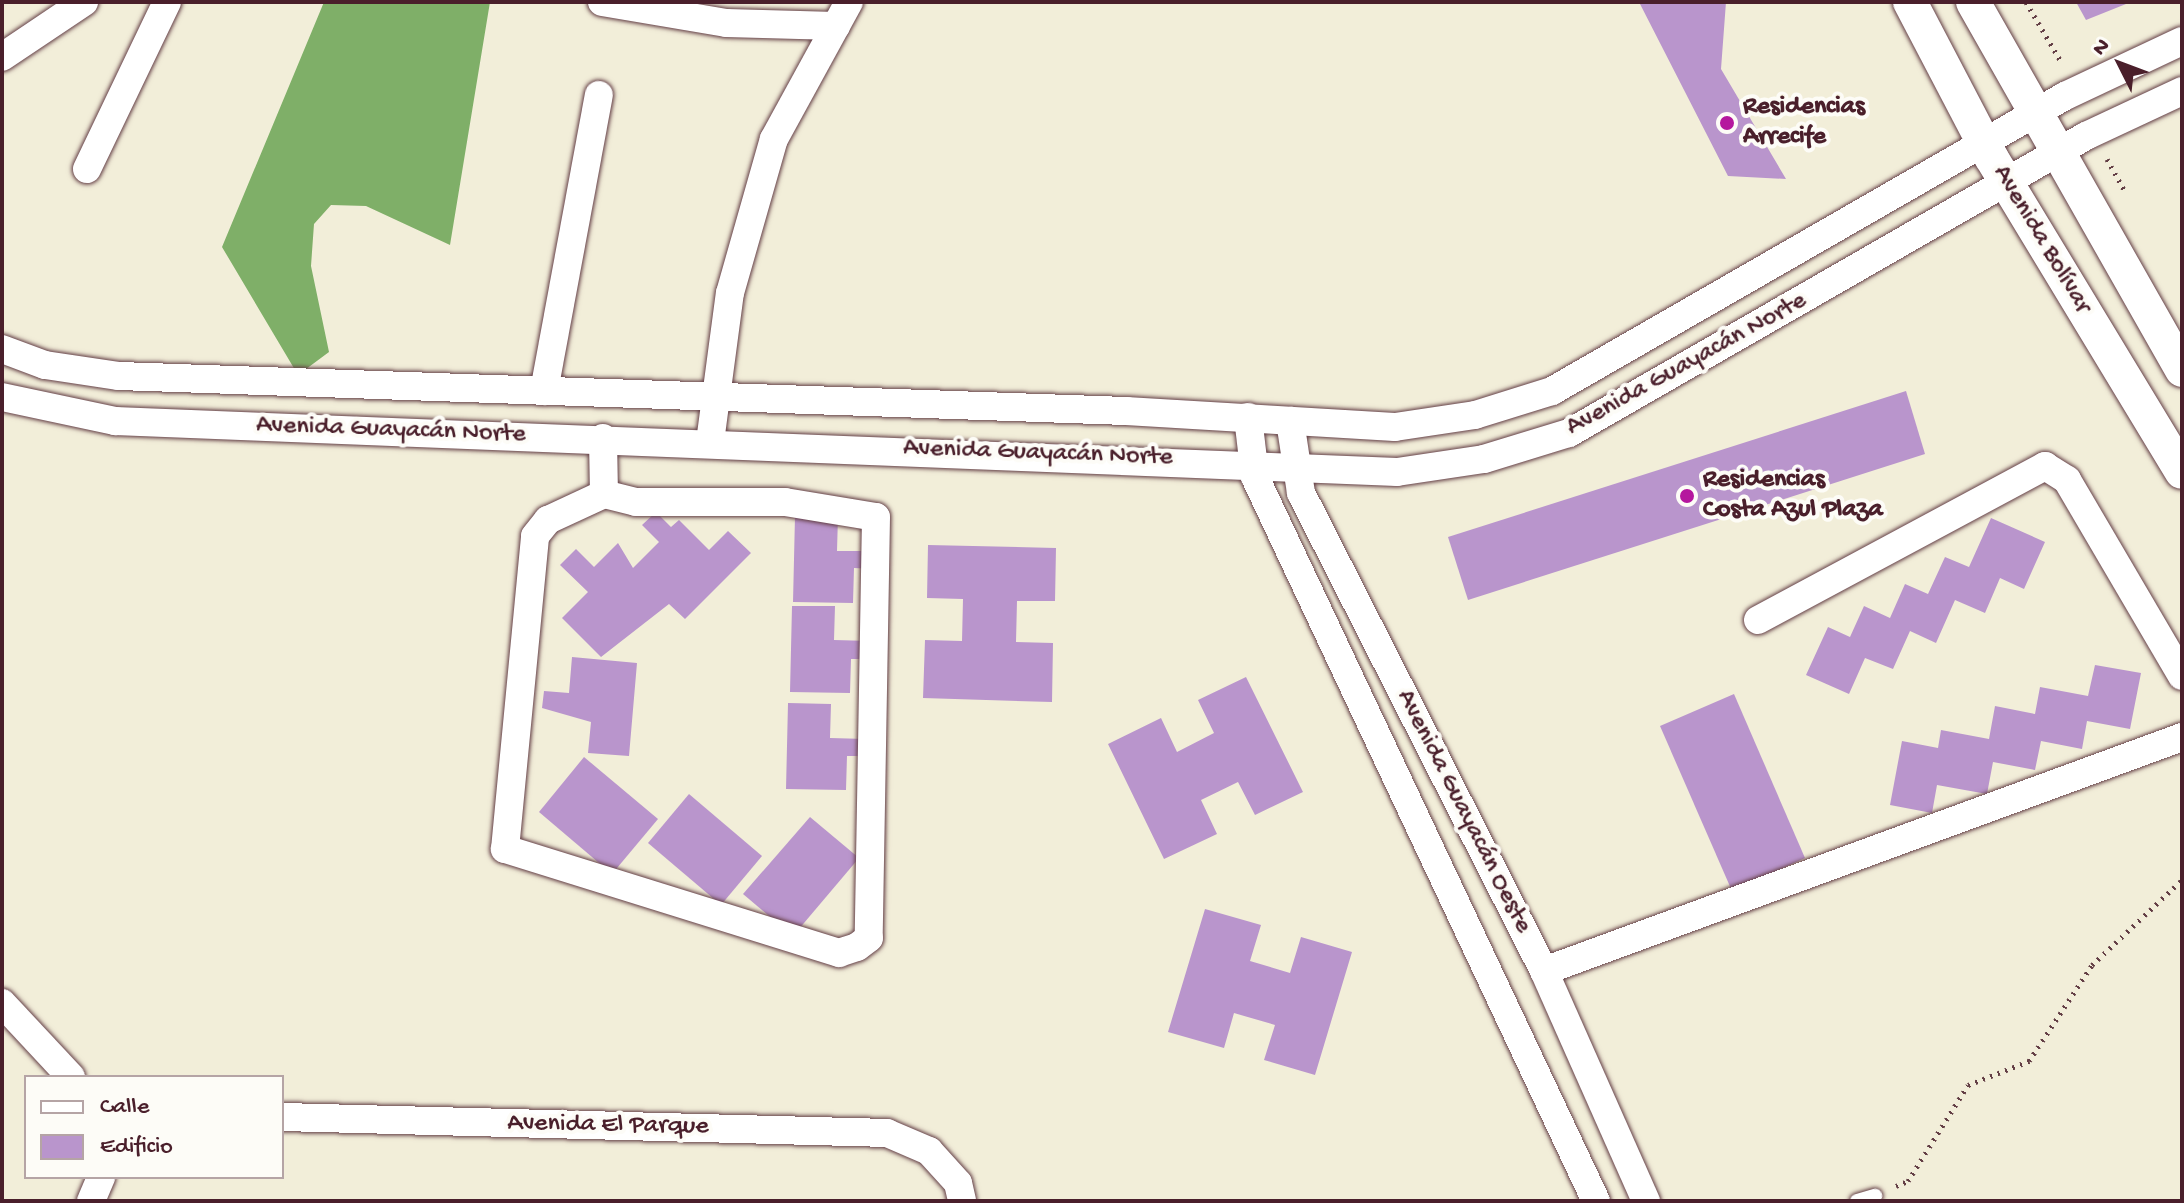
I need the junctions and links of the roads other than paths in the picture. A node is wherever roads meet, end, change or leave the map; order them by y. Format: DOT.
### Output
graph roads {
  1 [pos="84,2"];
  2 [pos="167,2"];
  3 [pos="602,2"];
  4 [pos="1910,2"];
  5 [pos="1973,2"];
  6 [pos="843,14"];
  7 [pos="2182,41"];
  8 [pos="2,57"];
  9 [pos="2182,91"];
  10 [pos="599,95"];
  11 [pos="2034,114"];
  12 [pos="1983,142"];
  13 [pos="2056,153"];
  14 [pos="87,169"];
  15 [pos="2006,182"];
  16 [pos="2,349"];
  17 [pos="2182,370"];
  18 [pos="544,391"];
  19 [pos="2,397"];
  20 [pos="716,397"];
  21 [pos="1248,417"];
  22 [pos="1290,421"];
  23 [pos="603,438"];
  24 [pos="710,442"];
  25 [pos="1250,464"];
  26 [pos="1293,466"];
  27 [pos="2182,472"];
  28 [pos="604,494"];
  29 [pos="1758,620"];
  30 [pos="2182,676"];
  31 [pos="2182,737"];
  32 [pos="1544,971"];
  33 [pos="2,1003"];
  34 [pos="69,1075"];
  35 [pos="284,1117"];
  36 [pos="100,1179"];
  37 [pos="1875,1196"];
  38 [pos="91,1201"];
  39 [pos="962,1201"];
  40 [pos="1596,1201"];
  41 [pos="1646,1201"];
  42 [pos="1857,1201"];
  1 -- 8 [label="street"];
  2 -- 14 [label="street"];
  3 -- 6 [label="street"];
  4 -- 12 [label="street, Avenida Bolívar"];
  5 -- 11 [label="street"];
  6 -- 20 [label="street"];
  7 -- 11 [label="street, Avenida Guayacán Norte"];
  9 -- 13 [label="street, Avenida Guayacán Norte"];
  10 -- 18 [label="street"];
  11 -- 12 [label="street, Avenida Guayacán Norte"];
  11 -- 13 [label="street"];
  12 -- 15 [label="street, Avenida Bolívar"];
  12 -- 22 [label="street, Avenida Guayacán Norte"];
  13 -- 15 [label="street, Avenida Guayacán Norte"];
  13 -- 17 [label="street"];
  15 -- 26 [label="street, Avenida Guayacán Norte"];
  15 -- 27 [label="street, Avenida Bolívar"];
  16 -- 18 [label="street, Avenida Guayacán Norte"];
  18 -- 20 [label="street, Avenida Guayacán Norte"];
  19 -- 23 [label="street, Avenida Guayacán Norte"];
  20 -- 21 [label="street, Avenida Guayacán Norte"];
  20 -- 24 [label="street"];
  21 -- 22 [label="street, Avenida Guayacán Norte"];
  21 -- 25 [label="street, Avenida Guayacán Oeste"];
  22 -- 26 [label="street, Avenida Guayacán Oeste"];
  23 -- 24 [label="street, Avenida Guayacán Norte"];
  23 -- 28 [label="street"];
  24 -- 25 [label="street, Avenida Guayacán Norte"];
  25 -- 26 [label="street, Avenida Guayacán Norte"];
  25 -- 40 [label="street, Avenida Guayacán Oeste"];
  26 -- 32 [label="street, Avenida Guayacán Oeste"];
  28 -- 28 [label="street"];
  29 -- 30 [label="street"];
  31 -- 32 [label="street"];
  32 -- 41 [label="street, Avenida Guayacán Oeste"];
  33 -- 34 [label="street"];
  35 -- 39 [label="street, Avenida El Parque"];
  36 -- 38 [label="street"];
  37 -- 42 [label="lane"];
}
